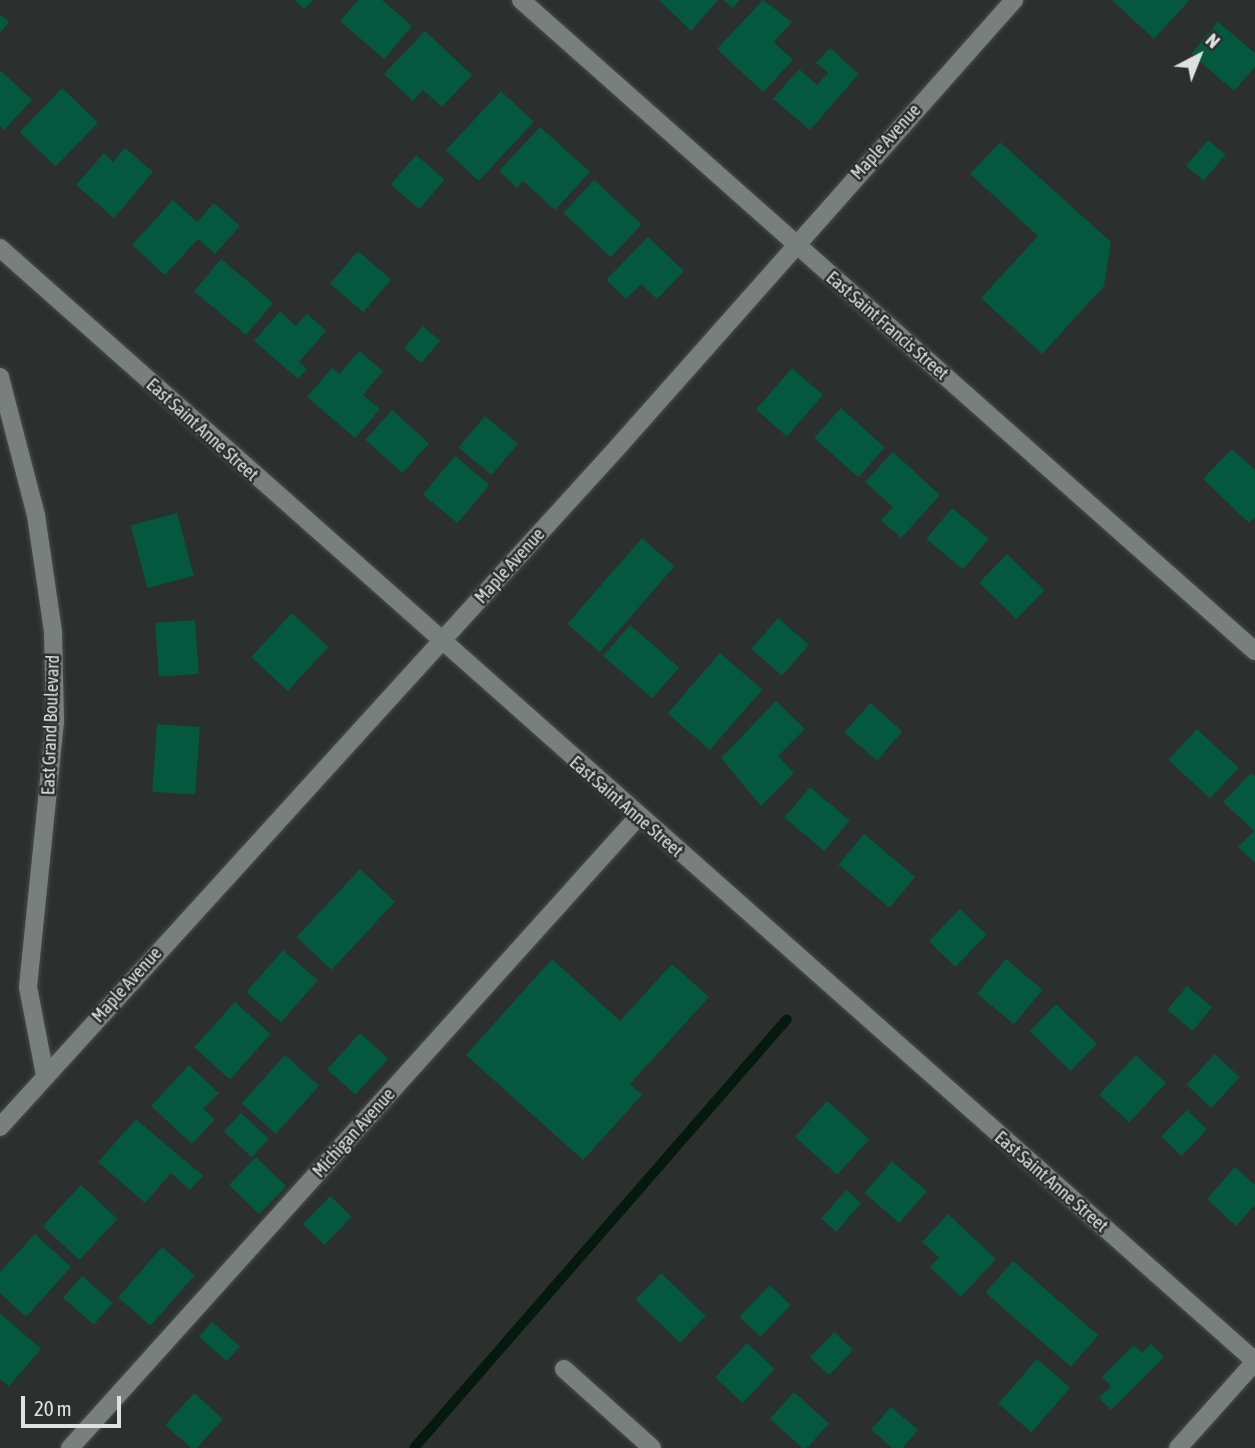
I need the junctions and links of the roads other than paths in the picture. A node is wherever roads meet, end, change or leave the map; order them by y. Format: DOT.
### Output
graph roads {
  1 [pos="521,0"];
  2 [pos="1014,0"];
  3 [pos="794,245"];
  4 [pos="0,248"];
  5 [pos="0,377"];
  6 [pos="440,643"];
  7 [pos="1255,651"];
  8 [pos="638,817"];
  9 [pos="45,1075"];
  10 [pos="0,1126"];
  11 [pos="1255,1362"];
  12 [pos="564,1369"];
  13 [pos="70,1448"];
  14 [pos="652,1448"];
  15 [pos="1178,1448"];
  1 -- 3 [label="street, East Saint Francis Street"];
  2 -- 3 [label="street, Maple Avenue"];
  3 -- 6 [label="street, Maple Avenue"];
  3 -- 7 [label="street, East Saint Francis Street"];
  4 -- 6 [label="street, East Saint Anne Street"];
  5 -- 9 [label="street, East Grand Boulevard"];
  6 -- 8 [label="street, East Saint Anne Street"];
  6 -- 9 [label="street, Maple Avenue"];
  8 -- 11 [label="street, East Saint Anne Street"];
  8 -- 13 [label="street, Michigan Avenue"];
  9 -- 10 [label="street, Maple Avenue"];
  11 -- 15 [label="street"];
  12 -- 14 [label="street"];
}
